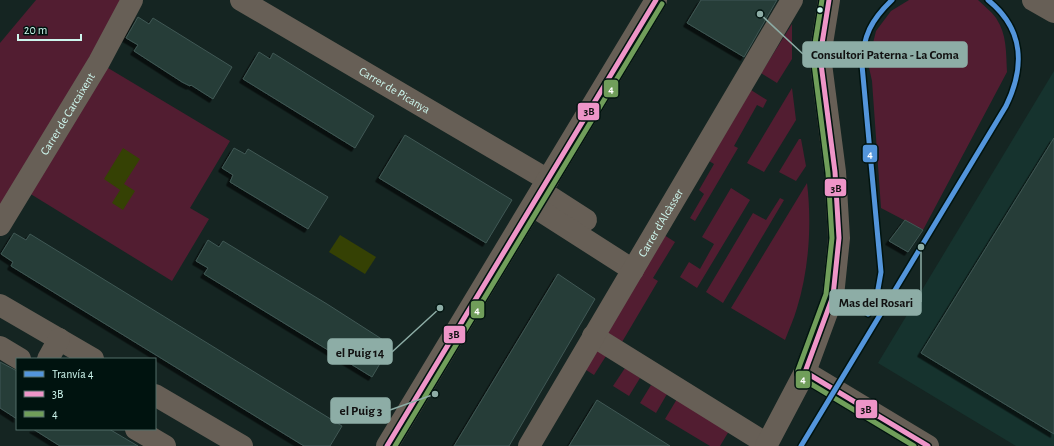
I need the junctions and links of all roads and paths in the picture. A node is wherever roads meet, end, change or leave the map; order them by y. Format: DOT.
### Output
graph roads {
  1 [pos="132,0"];
  2 [pos="241,0"];
  3 [pos="656,0"];
  4 [pos="792,0"];
  5 [pos="829,0"];
  6 [pos="1033,0"];
  7 [pos="1054,12"];
  8 [pos="541,192"];
  9 [pos="586,220"];
  10 [pos="0,226"];
  11 [pos="634,270"];
  12 [pos="0,305"];
  13 [pos="593,336"];
  14 [pos="60,340"];
  15 [pos="0,347"];
  16 [pos="18,358"];
  17 [pos="49,358"];
  18 [pos="91,358"];
  19 [pos="805,372"];
  20 [pos="156,396"];
  21 [pos="138,430"];
  22 [pos="212,438"];
  23 [pos="767,445"];
  24 [pos="165,446"];
  25 [pos="242,446"];
  26 [pos="387,446"];
  27 [pos="529,446"];
  28 [pos="928,446"];
  1 -- 10 [label="street, Carrer de Carcaixent"];
  2 -- 8 [label="street, Carrer de Picanya"];
  3 -- 8 [label="street"];
  4 -- 11 [label="street, Carrer d'Alcàsser"];
  5 -- 19 [label="street"];
  6 -- 7 [label="street"];
  8 -- 9 [label="street"];
  8 -- 11 [label="street"];
  8 -- 26 [label="street"];
  11 -- 13 [label="street, Carrer d'Alcàsser"];
  12 -- 14 [label="street"];
  13 -- 23 [label="street"];
  13 -- 27 [label="street, Carrer d'Alcàsser"];
  14 -- 17 [label="street"];
  14 -- 18 [label="street"];
  15 -- 16 [label="street"];
  19 -- 23 [label="street"];
  19 -- 28 [label="street"];
  20 -- 22 [label="street"];
  21 -- 24 [label="street"];
  22 -- 25 [label="street"];
}
